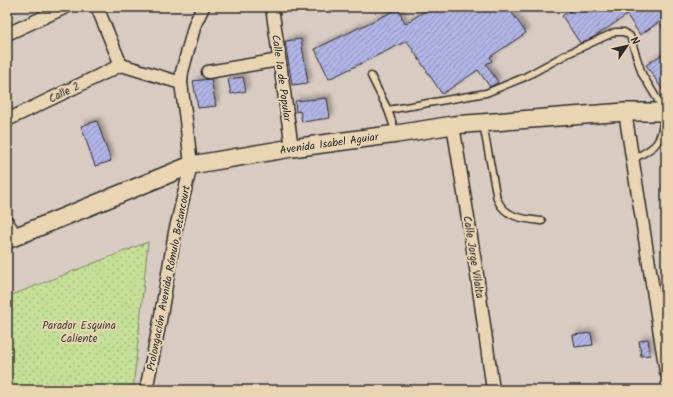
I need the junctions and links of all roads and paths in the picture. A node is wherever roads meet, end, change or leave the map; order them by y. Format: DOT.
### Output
graph roads {
  1 [pos="66,7"];
  2 [pos="97,7"];
  3 [pos="203,7"];
  4 [pos="272,7"];
  5 [pos="44,12"];
  6 [pos="7,34"];
  7 [pos="279,60"];
  8 [pos="121,65"];
  9 [pos="208,72"];
  10 [pos="371,76"];
  11 [pos="181,83"];
  12 [pos="388,110"];
  13 [pos="625,112"];
  14 [pos="666,112"];
  15 [pos="7,120"];
  16 [pos="483,122"];
  17 [pos="453,125"];
  18 [pos="397,134"];
  19 [pos="664,137"];
  20 [pos="292,148"];
  21 [pos="633,159"];
  22 [pos="190,165"];
  23 [pos="542,221"];
  24 [pos="10,233"];
  25 [pos="666,372"];
  26 [pos="146,390"];
  27 [pos="493,390"];
  1 -- 5 [label="street"];
  2 -- 8 [label="street"];
  3 -- 11 [label="street, Prolongación Avenida Rómulo Betancourt"];
  4 -- 7 [label="street, Calle 1a de Popular"];
  5 -- 6 [label="street"];
  7 -- 9 [label="street"];
  7 -- 20 [label="street, Calle 1a de Popular"];
  8 -- 11 [label="street"];
  8 -- 15 [label="street, Calle 2"];
  10 -- 12 [label="lane"];
  11 -- 22 [label="street, Prolongación Avenida Rómulo Betancourt"];
  12 -- 14 [label="lane"];
  12 -- 18 [label="lane"];
  13 -- 14 [label="main road, Avenida Isabel Aguiar"];
  13 -- 16 [label="main road, Avenida Isabel Aguiar"];
  13 -- 21 [label="street"];
  14 -- 19 [label="lane"];
  16 -- 17 [label="main road, Avenida Isabel Aguiar"];
  16 -- 23 [label="lane"];
  17 -- 18 [label="main road, Avenida Isabel Aguiar"];
  17 -- 27 [label="street, Calle Jorge Vilalta"];
  18 -- 20 [label="main road, Avenida Isabel Aguiar"];
  19 -- 21 [label="lane"];
  20 -- 22 [label="main road, Avenida Isabel Aguiar"];
  21 -- 25 [label="street"];
  22 -- 24 [label="main road, Avenida Isabel Aguiar"];
  22 -- 26 [label="street, Prolongación Avenida Rómulo Betancourt"];
}
